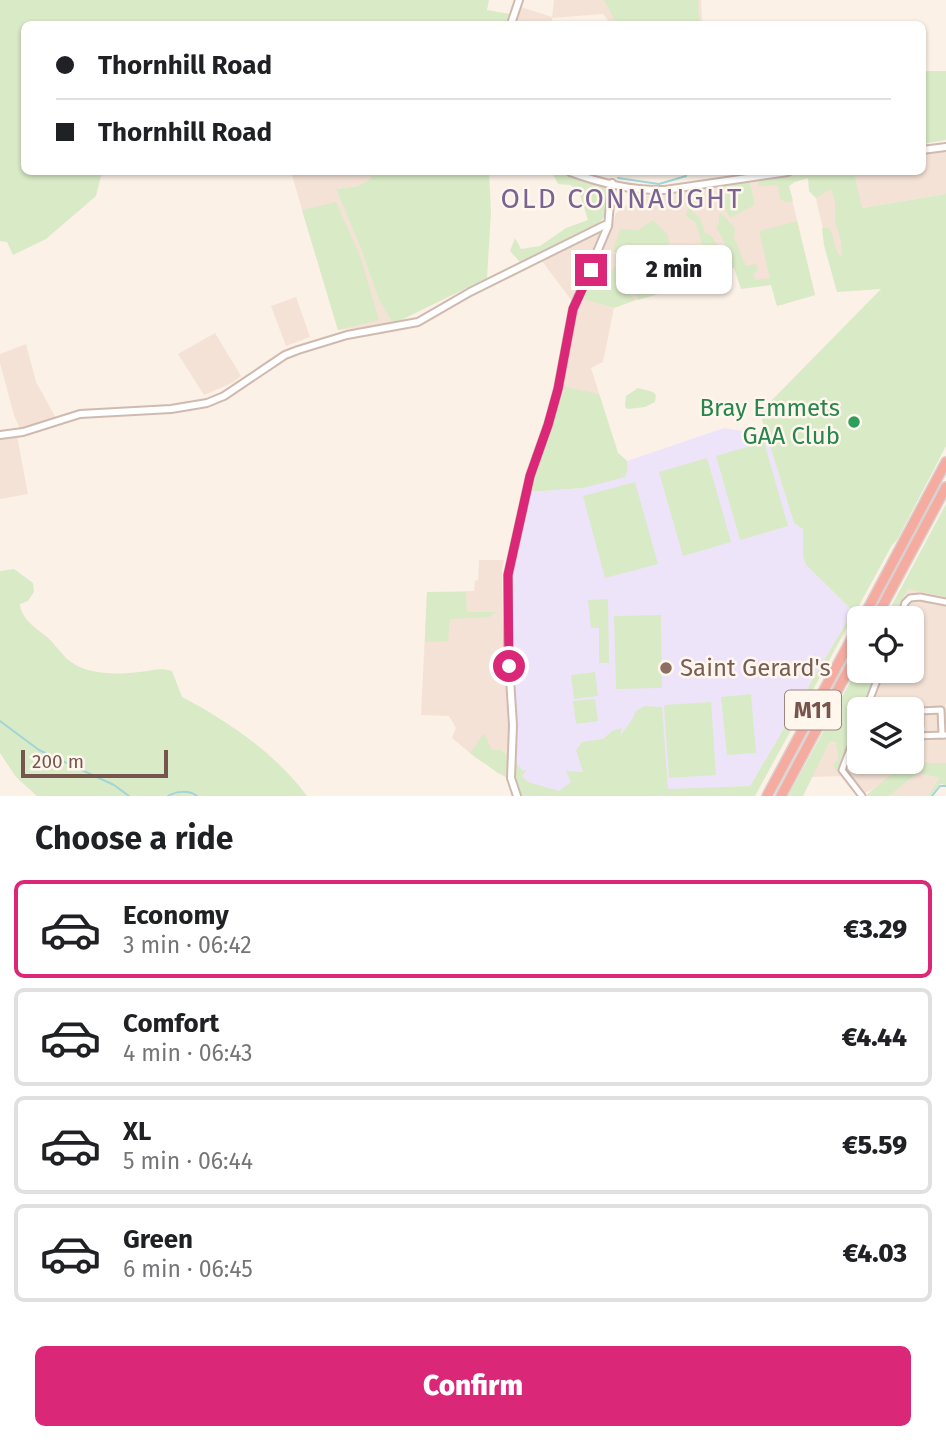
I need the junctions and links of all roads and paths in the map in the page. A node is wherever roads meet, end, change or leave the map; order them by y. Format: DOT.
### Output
graph roads {
  1 [pos="519,0"];
  2 [pos="512,21"];
  3 [pos="946,146"];
  4 [pos="926,149"];
  5 [pos="581,175"];
  6 [pos="766,175"];
  7 [pos="612,183"];
  8 [pos="608,226"];
  9 [pos="0,435"];
  10 [pos="946,462"];
  11 [pos="946,487"];
  12 [pos="946,601"];
  13 [pos="869,606"];
  14 [pos="882,606"];
  15 [pos="905,606"];
  16 [pos="847,647"];
  17 [pos="847,672"];
  18 [pos="924,711"];
  19 [pos="944,718"];
  20 [pos="944,735"];
  21 [pos="924,736"];
  22 [pos="847,759"];
  23 [pos="517,796"];
  24 [pos="767,796"];
  25 [pos="781,796"];
  26 [pos="862,796"];
  1 -- 2 [label="street"];
  3 -- 4 [label="street"];
  5 -- 7 [label="street"];
  6 -- 7 [label="street"];
  7 -- 8 [label="street"];
  8 -- 9 [label="street"];
  8 -- 23 [label="street"];
  10 -- 13 [label="highway"];
  11 -- 14 [label="highway"];
  12 -- 15 [label="street"];
  16 -- 24 [label="highway, M11"];
  17 -- 25 [label="highway, M11"];
  18 -- 19 [label="street"];
  19 -- 20 [label="street"];
  20 -- 21 [label="street"];
  22 -- 26 [label="street"];
}
